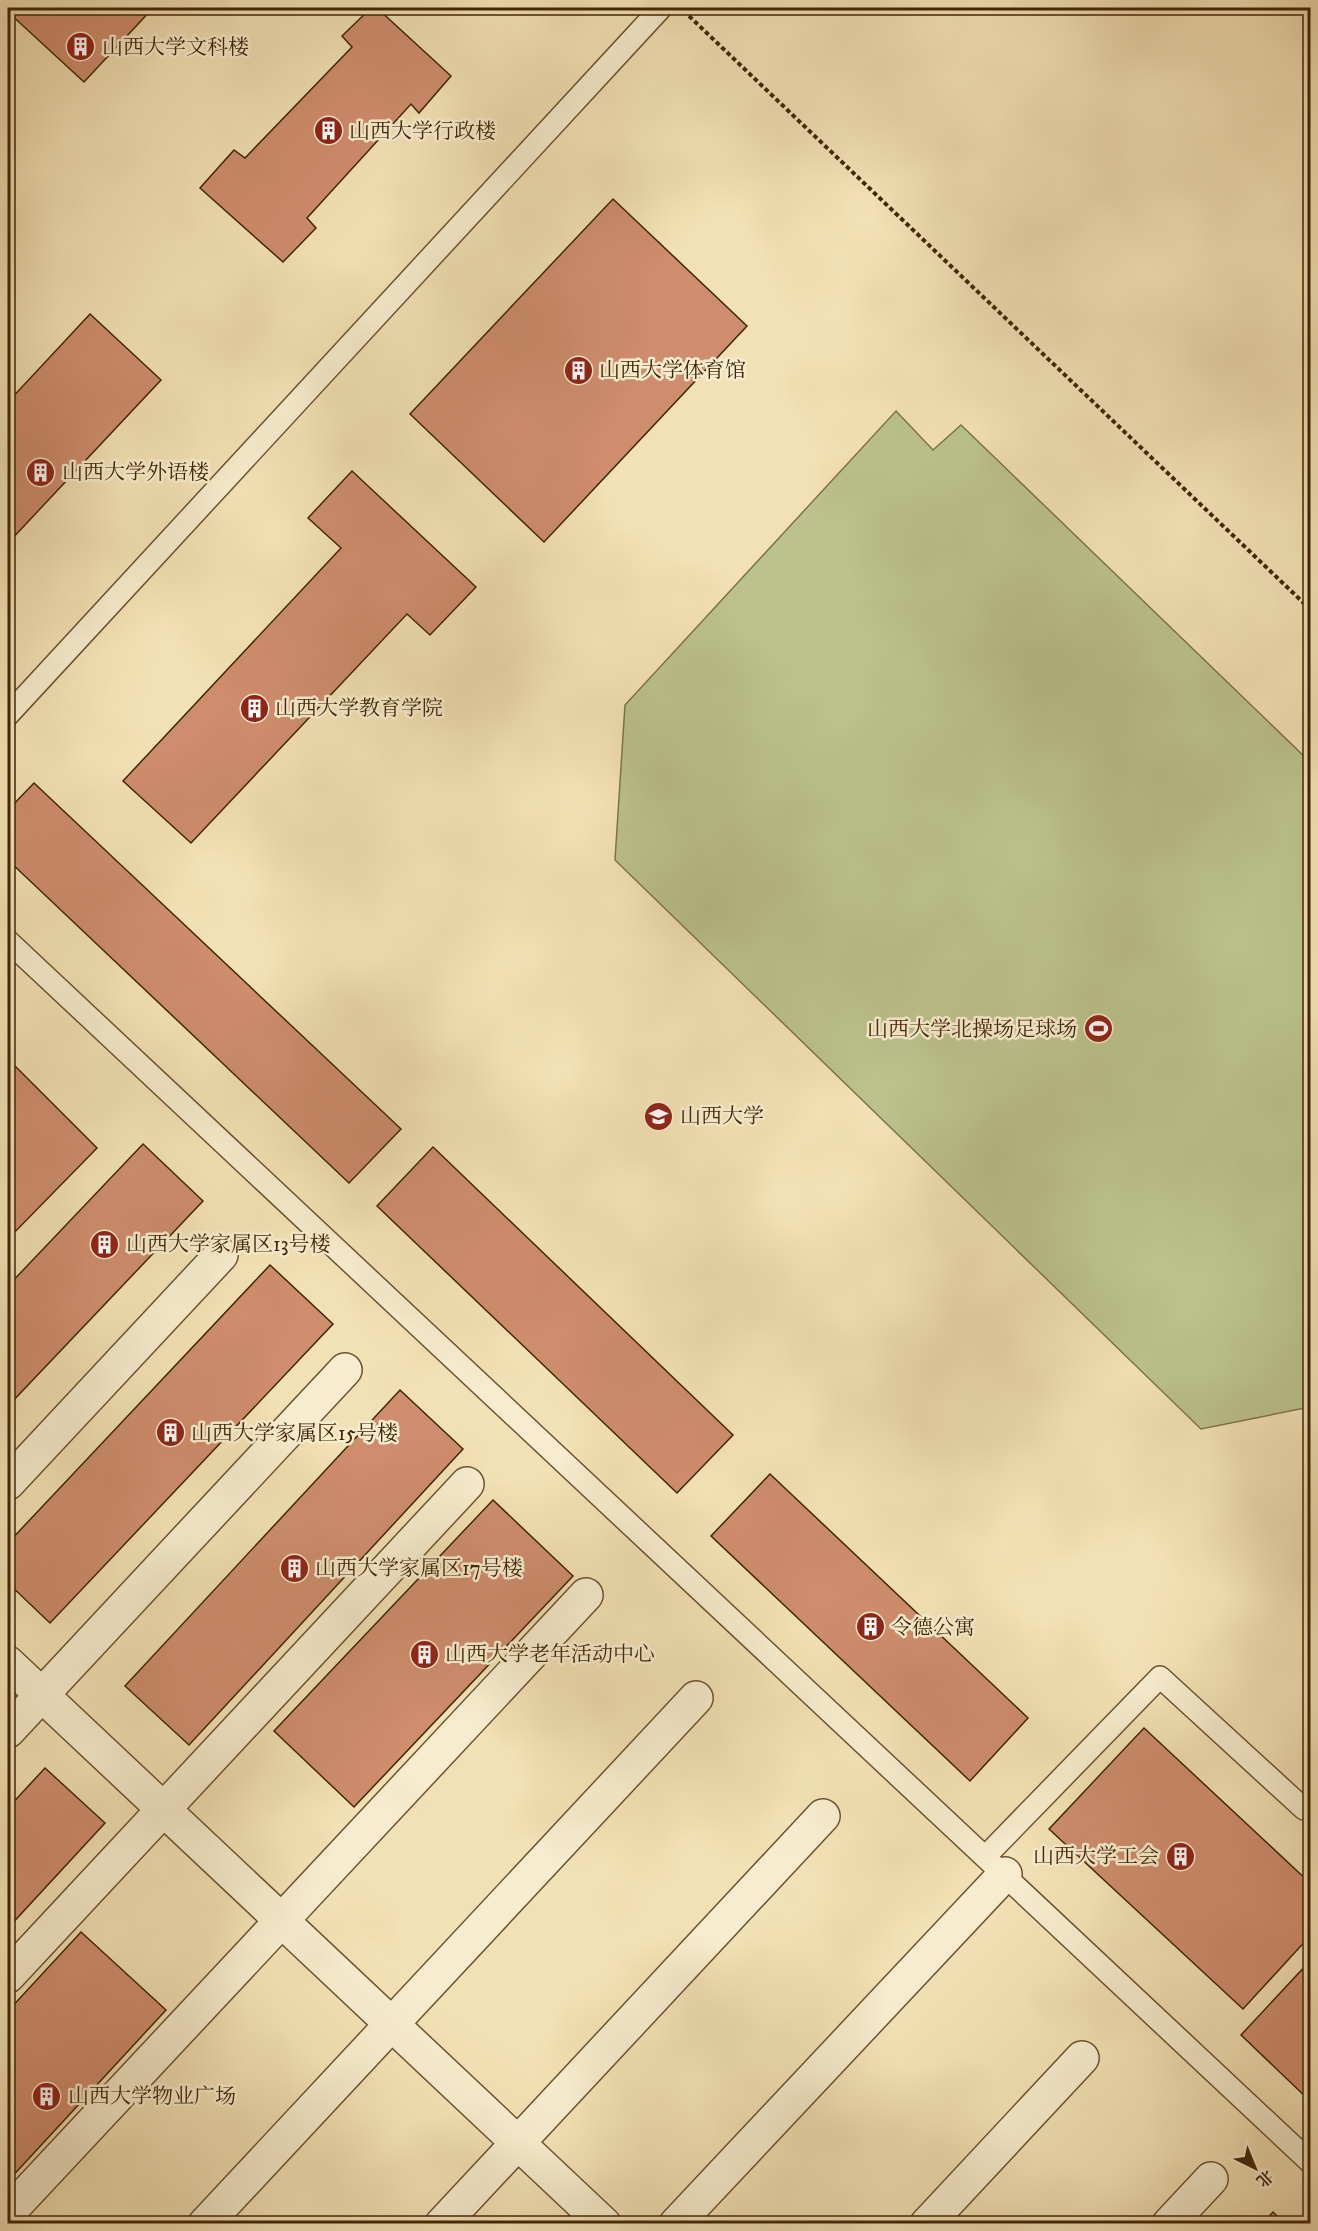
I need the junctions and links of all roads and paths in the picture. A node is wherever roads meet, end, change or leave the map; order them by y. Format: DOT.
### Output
graph roads {
  1 [pos="661,8"];
  2 [pos="680,8"];
  3 [pos="1311,609"];
  4 [pos="8,715"];
  5 [pos="8,941"];
  6 [pos="221,1255"];
  7 [pos="345,1370"];
  8 [pos="8,1483"];
  9 [pos="467,1484"];
  10 [pos="586,1595"];
  11 [pos="8,1662"];
  12 [pos="42,1695"];
  13 [pos="696,1698"];
  14 [pos="8,1731"];
  15 [pos="1311,1802"];
  16 [pos="164,1809"];
  17 [pos="823,1816"];
  18 [pos="996,1865"];
  19 [pos="281,1920"];
  20 [pos="8,1976"];
  21 [pos="392,2024"];
  22 [pos="1082,2058"];
  23 [pos="518,2142"];
  24 [pos="1311,2162"];
  25 [pos="1211,2179"];
  26 [pos="8,2213"];
  27 [pos="205,2223"];
  28 [pos="442,2223"];
  29 [pos="604,2223"];
  30 [pos="676,2223"];
  31 [pos="927,2223"];
  32 [pos="1169,2223"];
  1 -- 4 [label="lane"];
  2 -- 3 [label="path"];
  5 -- 18 [label="lane"];
  6 -- 8 [label="street"];
  7 -- 12 [label="street"];
  9 -- 16 [label="street"];
  10 -- 19 [label="street"];
  11 -- 12 [label="street"];
  12 -- 14 [label="street"];
  12 -- 16 [label="street"];
  13 -- 21 [label="street"];
  15 -- 18 [label="lane"];
  16 -- 19 [label="street"];
  16 -- 20 [label="street"];
  17 -- 23 [label="street"];
  18 -- 24 [label="lane"];
  18 -- 30 [label="street"];
  19 -- 21 [label="street"];
  19 -- 26 [label="street"];
  21 -- 23 [label="street"];
  21 -- 27 [label="street"];
  22 -- 31 [label="street"];
  23 -- 28 [label="street"];
  23 -- 29 [label="street"];
  25 -- 32 [label="street"];
}
